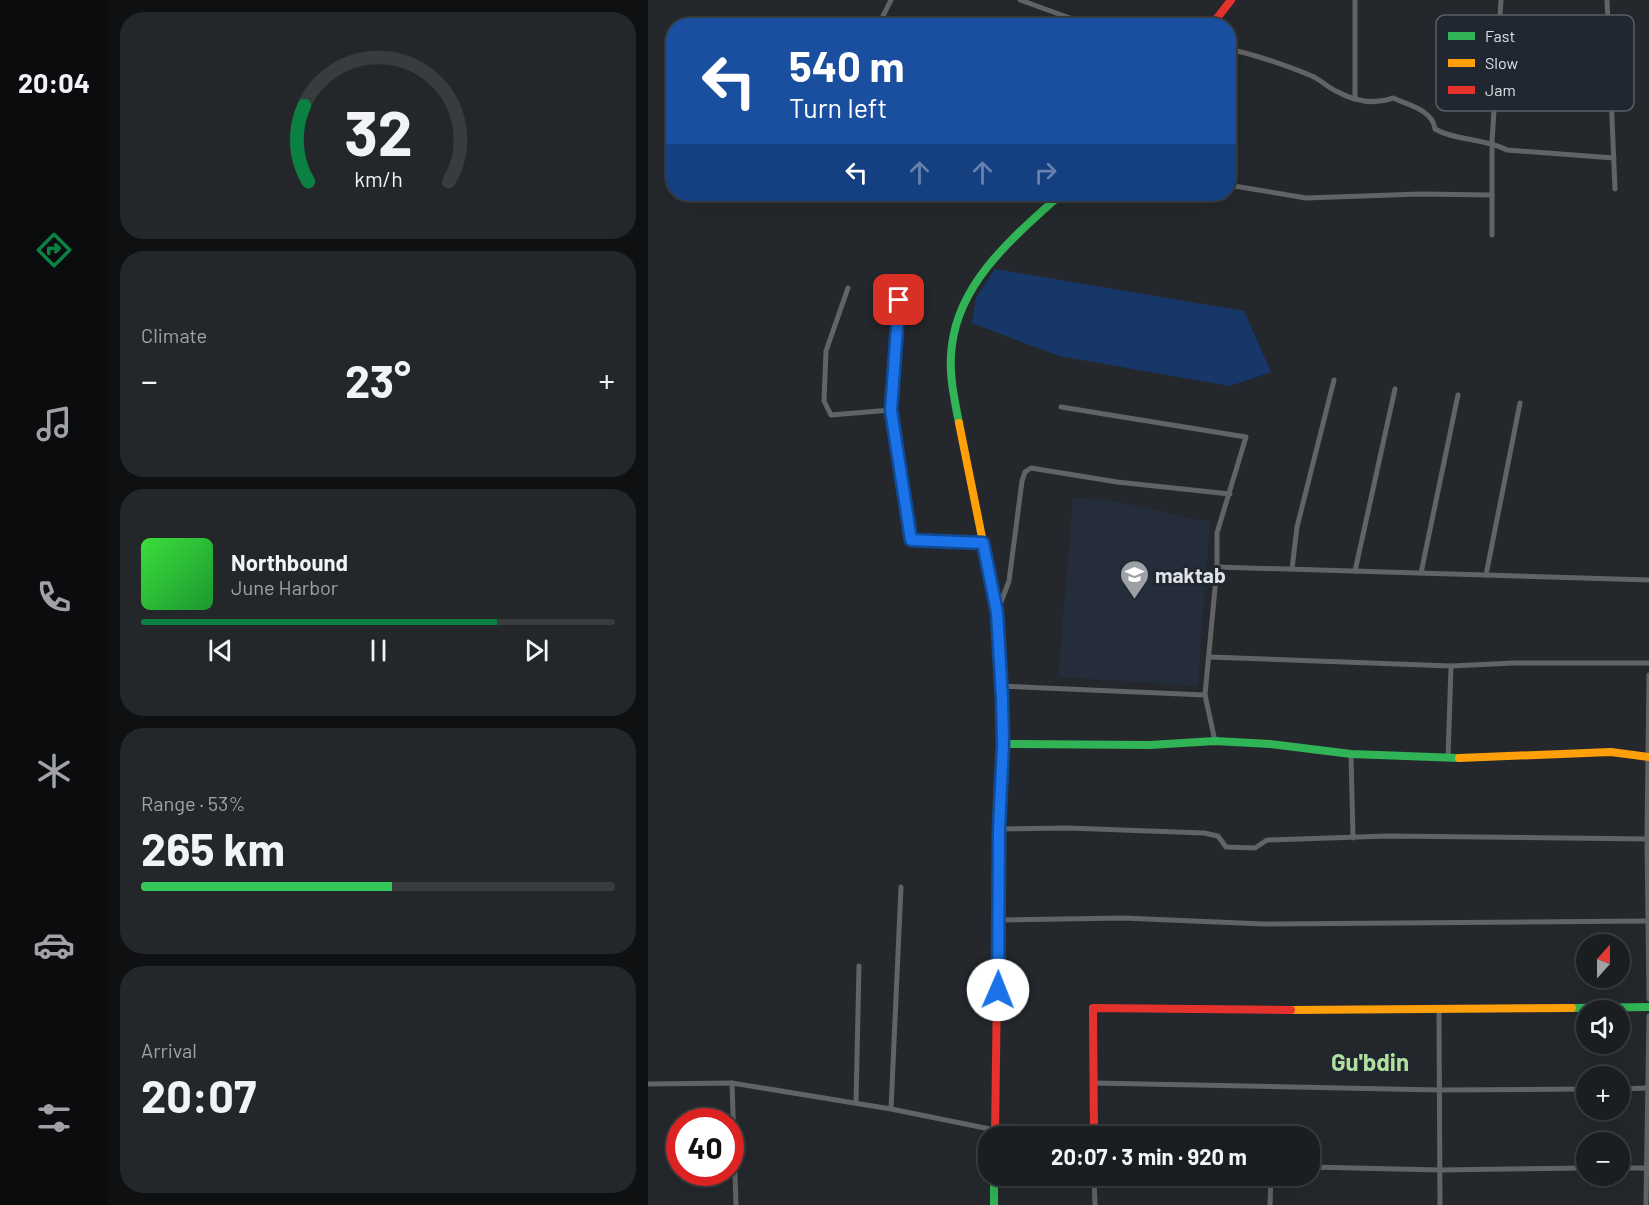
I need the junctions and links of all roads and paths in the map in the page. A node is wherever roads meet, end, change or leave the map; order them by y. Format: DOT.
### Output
graph roads {
  1 [pos="891,0"];
  2 [pos="1020,0"];
  3 [pos="1231,0"];
  4 [pos="1356,0"];
  5 [pos="1501,0"];
  6 [pos="1607,0"];
  7 [pos="1500,15"];
  8 [pos="1608,15"];
  9 [pos="882,18"];
  10 [pos="1070,18"];
  11 [pos="1218,18"];
  12 [pos="1236,51"];
  13 [pos="1355,99"];
  14 [pos="1494,111"];
  15 [pos="1612,111"];
  16 [pos="1492,142"];
  17 [pos="1614,158"];
  18 [pos="1236,186"];
  19 [pos="1615,189"];
  20 [pos="1492,195"];
  21 [pos="1054,201"];
  22 [pos="1492,235"];
  23 [pos="848,288"];
  24 [pos="899,300"];
  25 [pos="1334,380"];
  26 [pos="1395,389"];
  27 [pos="1458,395"];
  28 [pos="1521,403"];
  29 [pos="1061,407"];
  30 [pos="891,410"];
  31 [pos="1230,494"];
  32 [pos="983,543"];
  33 [pos="1217,567"];
  34 [pos="1292,569"];
  35 [pos="1355,571"];
  36 [pos="1420,573"];
  37 [pos="1486,575"];
  38 [pos="1649,580"];
  39 [pos="997,612"];
  40 [pos="1209,657"];
  41 [pos="1649,663"];
  42 [pos="1451,666"];
  43 [pos="1649,675"];
  44 [pos="1001,686"];
  45 [pos="1205,695"];
  46 [pos="1215,741"];
  47 [pos="1003,744"];
  48 [pos="1351,754"];
  49 [pos="1648,757"];
  50 [pos="1448,758"];
  51 [pos="999,829"];
  52 [pos="1353,838"];
  53 [pos="1647,839"];
  54 [pos="901,887"];
  55 [pos="999,920"];
  56 [pos="1647,921"];
  57 [pos="859,966"];
  58 [pos="1649,999"];
  59 [pos="1649,1007"];
  60 [pos="1439,1011"];
  61 [pos="1649,1016"];
  62 [pos="732,1083"];
  63 [pos="1093,1083"];
  64 [pos="648,1084"];
  65 [pos="1648,1088"];
  66 [pos="1576,1089"];
  67 [pos="1630,1089"];
  68 [pos="1439,1090"];
  69 [pos="856,1103"];
  70 [pos="891,1109"];
  71 [pos="995,1126"];
  72 [pos="1094,1126"];
  73 [pos="978,1129"];
  74 [pos="1320,1167"];
  75 [pos="1576,1168"];
  76 [pos="1630,1168"];
  77 [pos="1647,1168"];
  78 [pos="1440,1170"];
  79 [pos="994,1186"];
  80 [pos="1094,1186"];
  81 [pos="1271,1186"];
  82 [pos="736,1205"];
  83 [pos="994,1205"];
  84 [pos="1095,1205"];
  85 [pos="1270,1205"];
  86 [pos="1440,1205"];
  87 [pos="1646,1205"];
  1 -- 9 [label="street"];
  2 -- 10 [label="street"];
  3 -- 11 [label="street"];
  4 -- 13 [label="street"];
  5 -- 7 [label="street"];
  6 -- 8 [label="street"];
  12 -- 13 [label="street"];
  13 -- 16 [label="street"];
  14 -- 16 [label="street"];
  15 -- 17 [label="street"];
  16 -- 17 [label="street"];
  16 -- 20 [label="street"];
  17 -- 19 [label="street"];
  18 -- 20 [label="street"];
  20 -- 22 [label="street"];
  21 -- 32 [label="street"];
  23 -- 30 [label="street"];
  24 -- 30 [label="street"];
  25 -- 34 [label="street"];
  26 -- 35 [label="street"];
  27 -- 36 [label="street"];
  28 -- 37 [label="street"];
  29 -- 31 [label="street"];
  30 -- 32 [label="street"];
  31 -- 33 [label="street"];
  31 -- 39 [label="street"];
  32 -- 39 [label="street"];
  33 -- 34 [label="street"];
  33 -- 40 [label="street"];
  34 -- 35 [label="street"];
  35 -- 36 [label="street"];
  36 -- 37 [label="street"];
  37 -- 38 [label="street"];
  39 -- 44 [label="street"];
  40 -- 42 [label="street"];
  40 -- 45 [label="street"];
  41 -- 42 [label="street"];
  42 -- 50 [label="street"];
  43 -- 49 [label="street"];
  44 -- 45 [label="street"];
  44 -- 47 [label="street"];
  45 -- 46 [label="street"];
  46 -- 47 [label="street"];
  46 -- 48 [label="street"];
  47 -- 51 [label="street"];
  48 -- 50 [label="street"];
  48 -- 52 [label="street"];
  49 -- 50 [label="street"];
  49 -- 53 [label="street"];
  51 -- 52 [label="street"];
  51 -- 55 [label="street"];
  52 -- 53 [label="street"];
  53 -- 56 [label="street"];
  54 -- 70 [label="street"];
  55 -- 56 [label="street"];
  55 -- 71 [label="street"];
  56 -- 58 [label="street"];
  57 -- 69 [label="street"];
  59 -- 60 [label="street"];
  60 -- 63 [label="street"];
  60 -- 68 [label="street"];
  61 -- 65 [label="street"];
  62 -- 64 [label="street"];
  62 -- 69 [label="street"];
  62 -- 82 [label="street"];
  63 -- 68 [label="street"];
  63 -- 72 [label="street"];
  65 -- 67 [label="street"];
  65 -- 77 [label="street"];
  66 -- 68 [label="street"];
  68 -- 78 [label="street"];
  69 -- 70 [label="street"];
  70 -- 73 [label="street"];
  74 -- 78 [label="street"];
  75 -- 78 [label="street"];
  76 -- 77 [label="street"];
  77 -- 87 [label="street"];
  78 -- 86 [label="street"];
  79 -- 83 [label="street"];
  80 -- 84 [label="street"];
  81 -- 85 [label="street"];
}
